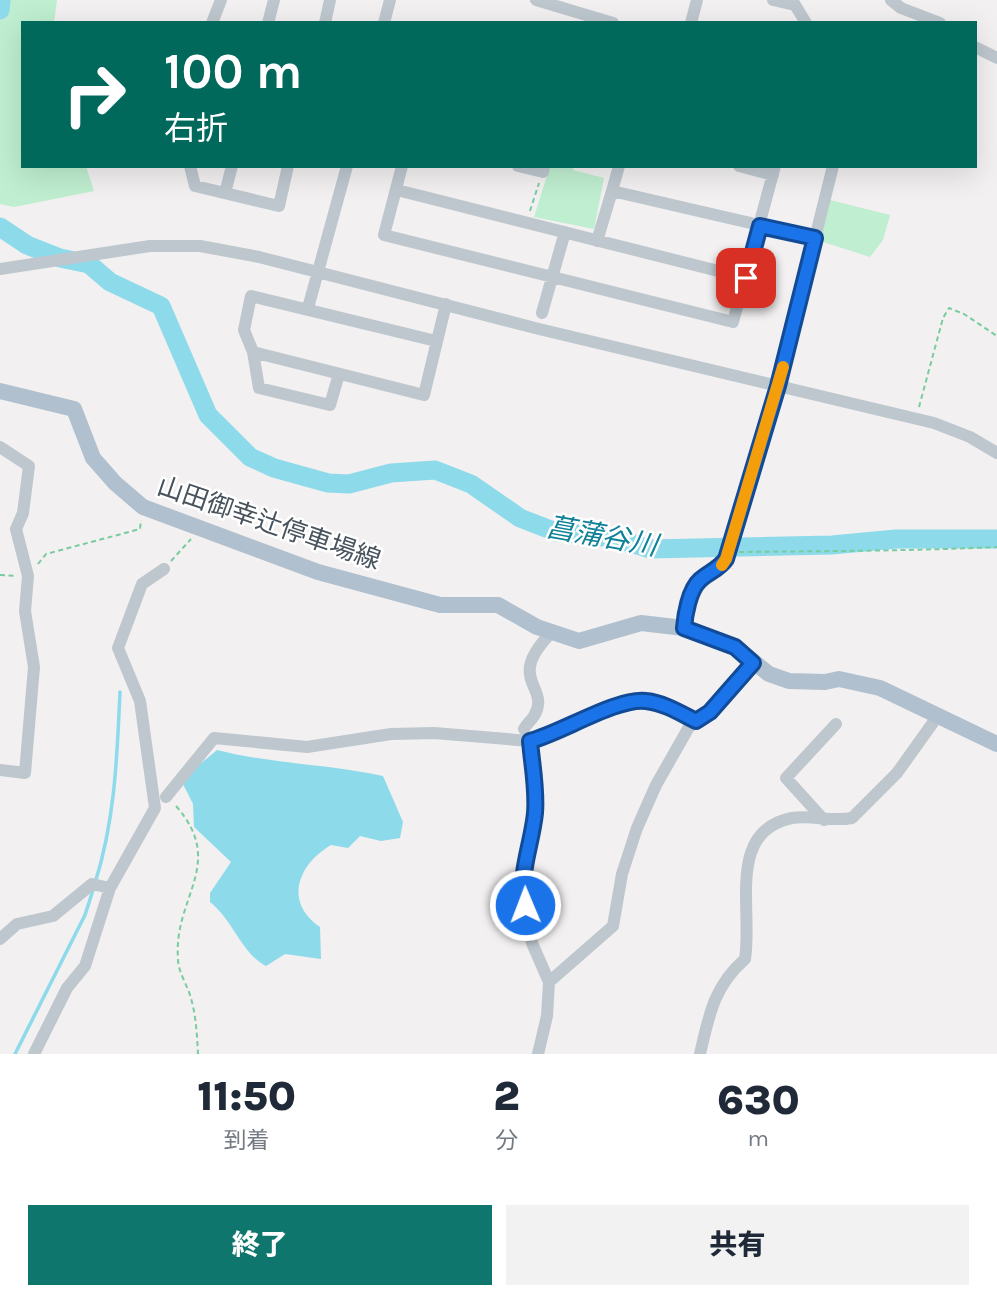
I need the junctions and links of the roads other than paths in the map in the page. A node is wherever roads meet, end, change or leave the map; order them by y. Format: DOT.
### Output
graph roads {
  1 [pos="221,0"];
  2 [pos="274,0"];
  3 [pos="330,0"];
  4 [pos="390,0"];
  5 [pos="536,0"];
  6 [pos="697,0"];
  7 [pos="773,0"];
  8 [pos="891,0"];
  9 [pos="794,3"];
  10 [pos="213,21"];
  11 [pos="269,21"];
  12 [pos="325,21"];
  13 [pos="385,21"];
  14 [pos="606,21"];
  15 [pos="692,21"];
  16 [pos="805,21"];
  17 [pos="935,21"];
  18 [pos="977,48"];
  19 [pos="997,58"];
  20 [pos="190,168"];
  21 [pos="231,168"];
  22 [pos="288,168"];
  23 [pos="345,168"];
  24 [pos="402,168"];
  25 [pos="618,168"];
  26 [pos="753,168"];
  27 [pos="832,168"];
  28 [pos="774,171"];
  29 [pos="397,191"];
  30 [pos="612,191"];
  31 [pos="225,193"];
  32 [pos="760,226"];
  33 [pos="565,232"];
  34 [pos="815,238"];
  35 [pos="597,241"];
  36 [pos="0,268"];
  37 [pos="318,273"];
  38 [pos="553,276"];
  39 [pos="746,278"];
  40 [pos="446,304"];
  41 [pos="308,308"];
  42 [pos="542,313"];
  43 [pos="436,341"];
  44 [pos="253,352"];
  45 [pos="339,374"];
  46 [pos="778,386"];
  47 [pos="0,391"];
  48 [pos="0,447"];
  49 [pos="997,453"];
  50 [pos="164,569"];
  51 [pos="684,628"];
  52 [pos="551,633"];
  53 [pos="753,663"];
  54 [pos="936,717"];
  55 [pos="696,721"];
  56 [pos="836,724"];
  57 [pos="527,735"];
  58 [pos="997,744"];
  59 [pos="0,770"];
  60 [pos="166,797"];
  61 [pos="825,820"];
  62 [pos="110,888"];
  63 [pos="0,939"];
  64 [pos="549,982"];
  65 [pos="34,1054"];
  66 [pos="538,1054"];
  67 [pos="700,1054"];
  1 -- 10 [label="street"];
  2 -- 11 [label="street"];
  3 -- 12 [label="street"];
  4 -- 13 [label="street"];
  5 -- 14 [label="street"];
  6 -- 15 [label="street"];
  7 -- 9 [label="street"];
  8 -- 17 [label="street"];
  9 -- 16 [label="street"];
  18 -- 19 [label="street"];
  20 -- 31 [label="street"];
  21 -- 31 [label="street"];
  22 -- 31 [label="street"];
  23 -- 37 [label="street"];
  24 -- 29 [label="street"];
  25 -- 30 [label="street"];
  26 -- 28 [label="street"];
  27 -- 34 [label="street"];
  28 -- 32 [label="street"];
  29 -- 33 [label="street"];
  29 -- 38 [label="street"];
  30 -- 32 [label="street"];
  30 -- 35 [label="street"];
  32 -- 34 [label="street"];
  32 -- 39 [label="street"];
  33 -- 35 [label="street"];
  33 -- 38 [label="street"];
  34 -- 46 [label="street"];
  35 -- 39 [label="street"];
  36 -- 37 [label="street"];
  37 -- 40 [label="street"];
  37 -- 41 [label="street"];
  38 -- 39 [label="street"];
  38 -- 42 [label="street"];
  40 -- 43 [label="street"];
  40 -- 46 [label="street"];
  41 -- 43 [label="street"];
  41 -- 44 [label="street"];
  43 -- 45 [label="street"];
  44 -- 45 [label="street"];
  44 -- 45 [label="street"];
  46 -- 49 [label="street"];
  46 -- 51 [label="street"];
  47 -- 52 [label="main road, 山田御幸辻停車場線"];
  48 -- 59 [label="street"];
  50 -- 62 [label="street"];
  51 -- 52 [label="main road, 山田御幸辻停車場線"];
  51 -- 53 [label="main road, 山田御幸辻停車場線"];
  52 -- 57 [label="street"];
  53 -- 54 [label="main road, 山田御幸辻停車場線"];
  53 -- 55 [label="street"];
  54 -- 58 [label="main road, 山田御幸辻停車場線"];
  54 -- 61 [label="street"];
  55 -- 57 [label="street"];
  55 -- 64 [label="street"];
  56 -- 61 [label="street"];
  57 -- 60 [label="street"];
  57 -- 64 [label="street"];
  61 -- 67 [label="street"];
  62 -- 63 [label="street"];
  62 -- 65 [label="street"];
  64 -- 66 [label="street"];
}
